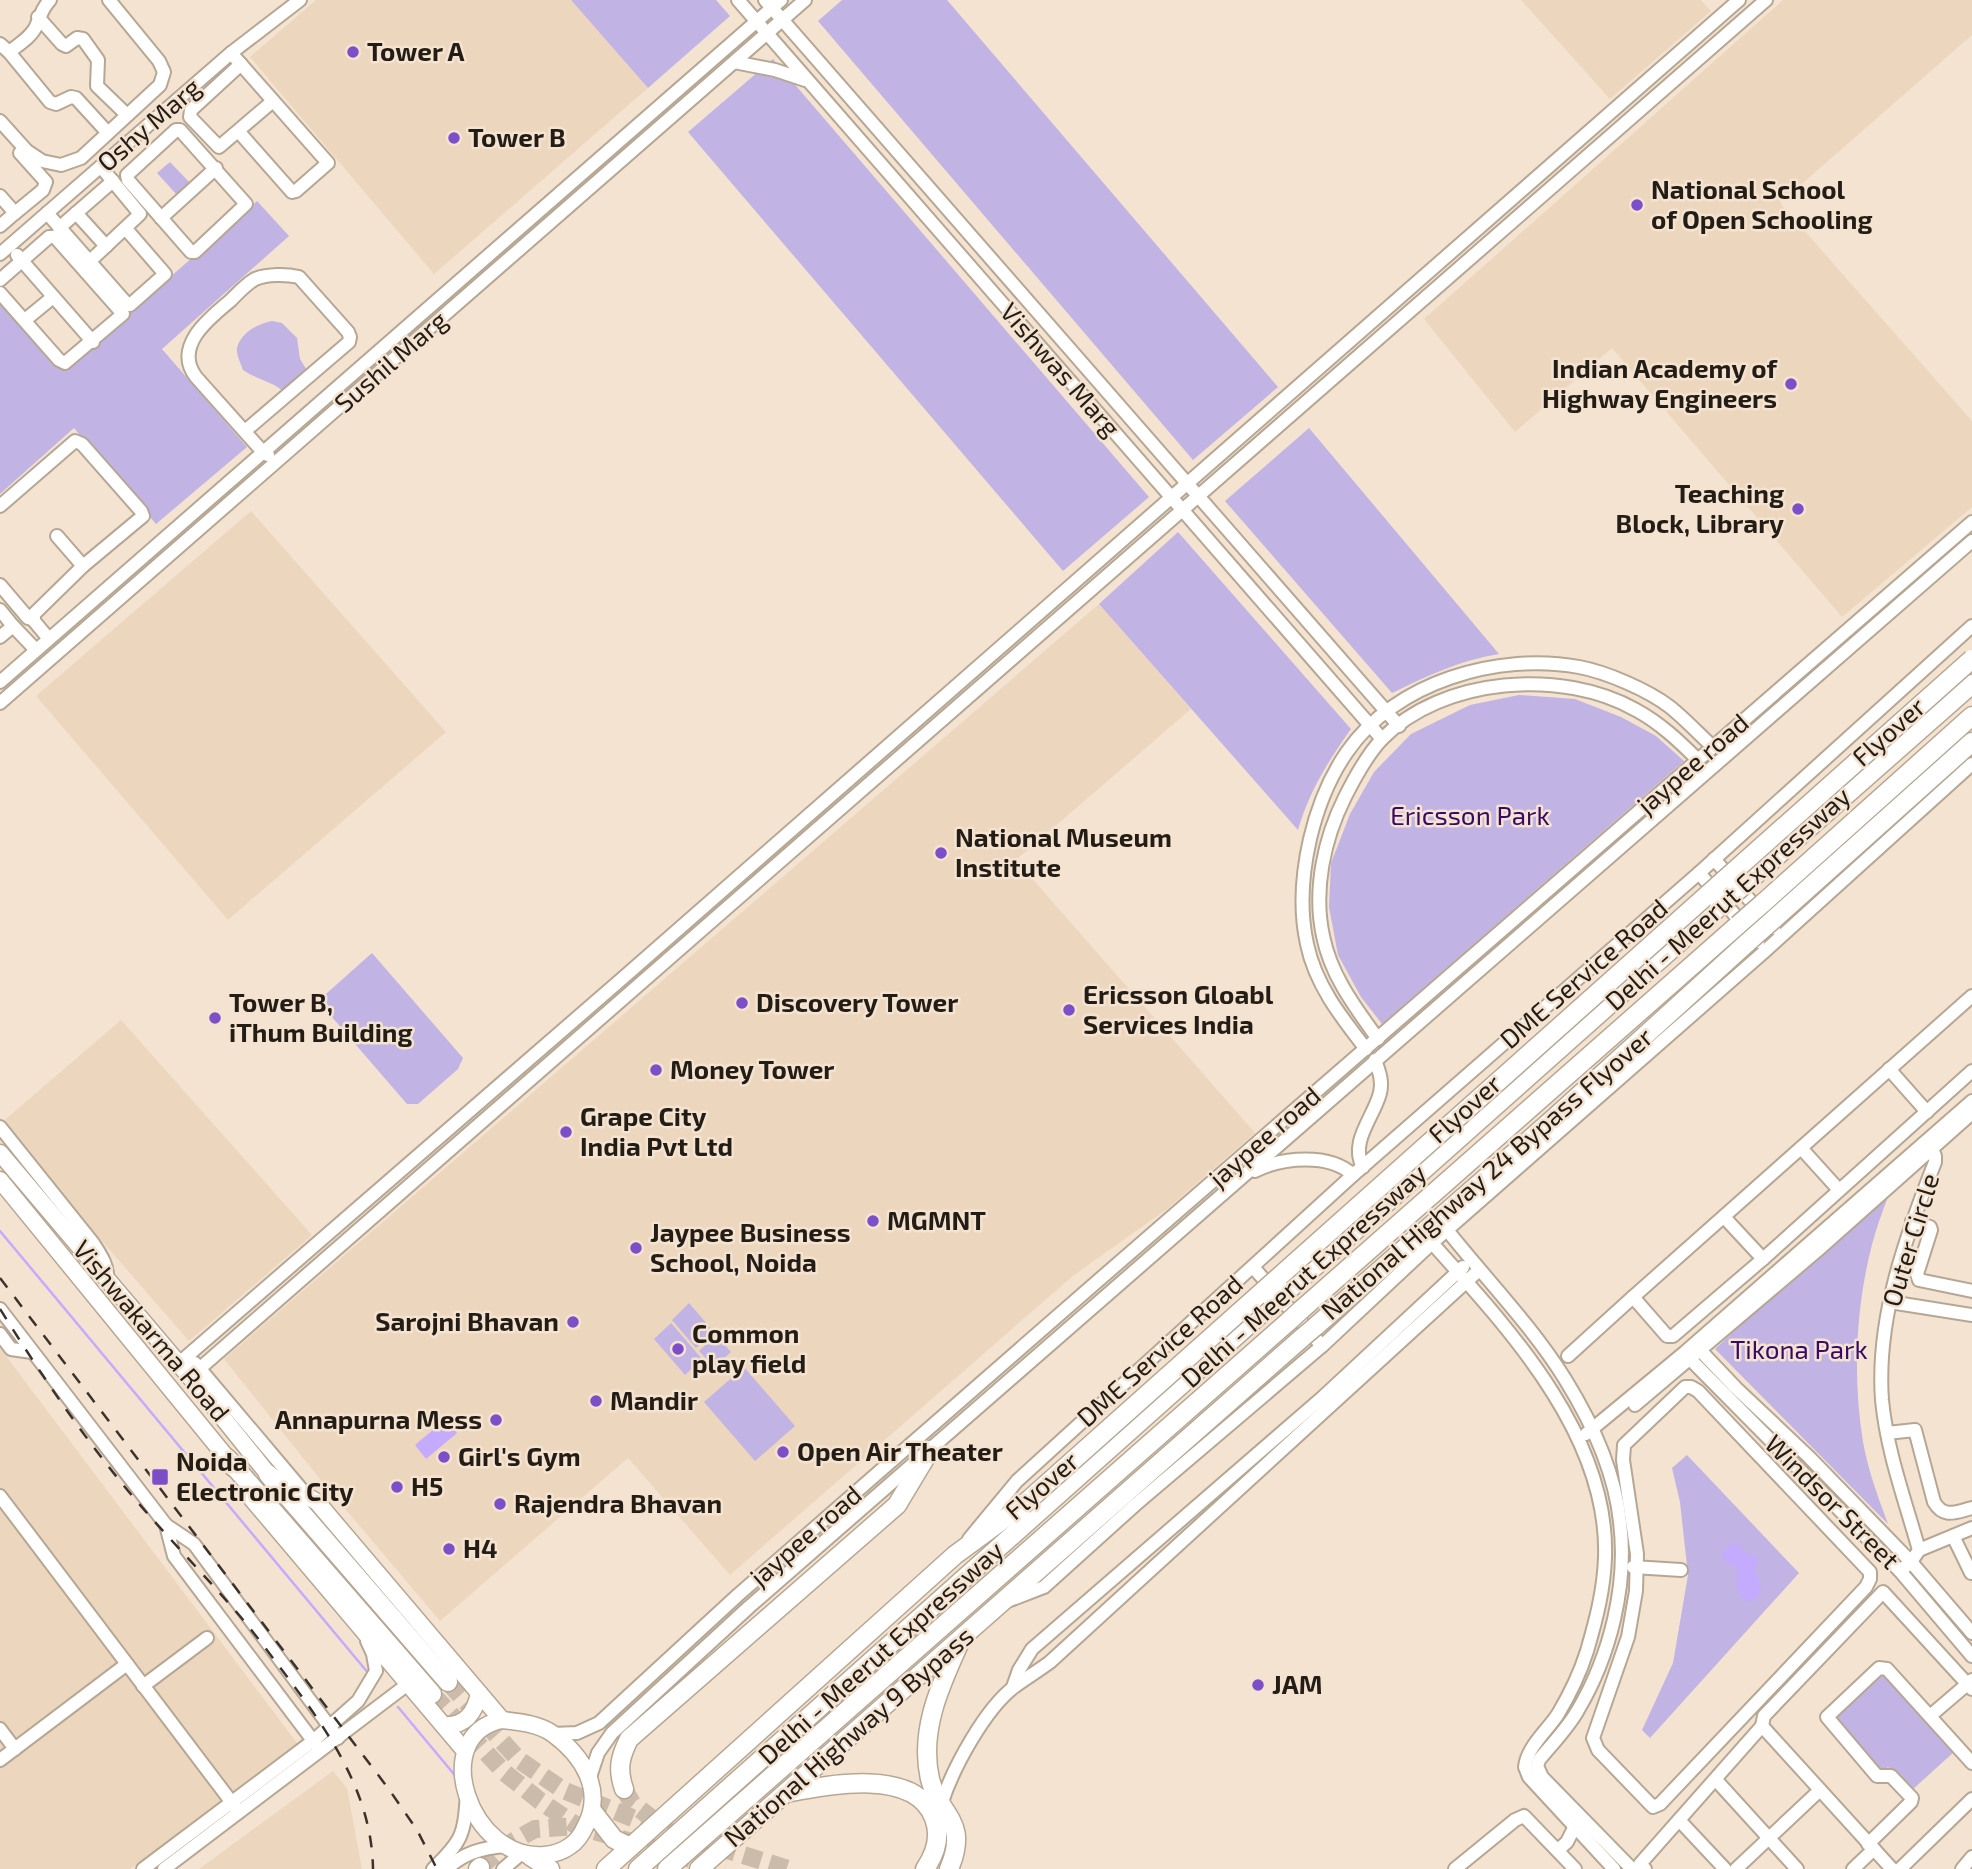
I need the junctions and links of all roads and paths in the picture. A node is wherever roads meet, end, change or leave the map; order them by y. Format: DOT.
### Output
graph roads {
  1 [pos="50,0"];
  2 [pos="109,0"];
  3 [pos="279,0"];
  4 [pos="300,0"];
  5 [pos="738,0"];
  6 [pos="805,0"];
  7 [pos="1739,0"];
  8 [pos="1766,0"];
  9 [pos="773,3"];
  10 [pos="289,10"];
  11 [pos="38,18"];
  12 [pos="782,20"];
  13 [pos="757,21"];
  14 [pos="767,33"];
  15 [pos="4,48"];
  16 [pos="231,53"];
  17 [pos="734,62"];
  18 [pos="241,64"];
  19 [pos="809,81"];
  20 [pos="274,101"];
  21 [pos="127,115"];
  22 [pos="0,121"];
  23 [pos="112,129"];
  24 [pos="0,130"];
  25 [pos="239,132"];
  26 [pos="135,137"];
  27 [pos="153,149"];
  28 [pos="101,167"];
  29 [pos="216,168"];
  30 [pos="113,181"];
  31 [pos="0,196"];
  32 [pos="15,213"];
  33 [pos="47,213"];
  34 [pos="76,213"];
  35 [pos="161,218"];
  36 [pos="0,226"];
  37 [pos="60,228"];
  38 [pos="126,229"];
  39 [pos="106,246"];
  40 [pos="5,250"];
  41 [pos="22,260"];
  42 [pos="89,262"];
  43 [pos="0,280"];
  44 [pos="0,293"];
  45 [pos="54,297"];
  46 [pos="25,320"];
  47 [pos="93,342"];
  48 [pos="245,431"];
  49 [pos="263,452"];
  50 [pos="277,461"];
  51 [pos="1187,484"];
  52 [pos="1198,496"];
  53 [pos="1172,497"];
  54 [pos="0,506"];
  55 [pos="1183,510"];
  56 [pos="1972,522"];
  57 [pos="57,536"];
  58 [pos="1972,541"];
  59 [pos="83,566"];
  60 [pos="1908,578"];
  61 [pos="0,584"];
  62 [pos="1917,589"];
  63 [pos="0,610"];
  64 [pos="34,619"];
  65 [pos="13,626"];
  66 [pos="1972,626"];
  67 [pos="0,638"];
  68 [pos="49,639"];
  69 [pos="36,650"];
  70 [pos="1972,659"];
  71 [pos="0,682"];
  72 [pos="1972,684"];
  73 [pos="0,703"];
  74 [pos="1387,712"];
  75 [pos="1972,716"];
  76 [pos="1370,725"];
  77 [pos="1399,726"];
  78 [pos="1382,739"];
  79 [pos="1972,742"];
  80 [pos="1713,747"];
  81 [pos="1698,760"];
  82 [pos="1972,764"];
  83 [pos="1714,859"];
  84 [pos="1699,873"];
  85 [pos="1531,906"];
  86 [pos="1541,916"];
  87 [pos="1781,936"];
  88 [pos="1765,951"];
  89 [pos="1972,996"];
  90 [pos="1378,1039"];
  91 [pos="1366,1049"];
  92 [pos="1375,1060"];
  93 [pos="1889,1069"];
  94 [pos="1972,1071"];
  95 [pos="1972,1101"];
  96 [pos="1927,1112"];
  97 [pos="1971,1115"];
  98 [pos="0,1127"];
  99 [pos="1931,1145"];
  100 [pos="1801,1148"];
  101 [pos="0,1153"];
  102 [pos="1358,1171"];
  103 [pos="16,1172"];
  104 [pos="1236,1181"];
  105 [pos="2,1182"];
  106 [pos="1839,1190"];
  107 [pos="1724,1217"];
  108 [pos="1912,1221"];
  109 [pos="1447,1230"];
  110 [pos="1432,1243"];
  111 [pos="1763,1259"];
  112 [pos="1475,1265"];
  113 [pos="1253,1267"];
  114 [pos="1457,1271"];
  115 [pos="107,1279"];
  116 [pos="1466,1282"];
  117 [pos="1972,1291"];
  118 [pos="1633,1297"];
  119 [pos="1890,1302"];
  120 [pos="0,1309"];
  121 [pos="1972,1315"];
  122 [pos="0,1334"];
  123 [pos="1322,1346"];
  124 [pos="32,1352"];
  125 [pos="1693,1352"];
  126 [pos="1568,1356"];
  127 [pos="183,1360"];
  128 [pos="195,1373"];
  129 [pos="951,1411"];
  130 [pos="961,1422"];
  131 [pos="1594,1433"];
  132 [pos="1887,1433"];
  133 [pos="1580,1446"];
  134 [pos="930,1450"];
  135 [pos="1261,1451"];
  136 [pos="227,1458"];
  137 [pos="1269,1462"];
  138 [pos="268,1474"];
  139 [pos="0,1496"];
  140 [pos="310,1498"];
  141 [pos="1972,1508"];
  142 [pos="1852,1521"];
  143 [pos="166,1525"];
  144 [pos="1972,1528"];
  145 [pos="1836,1536"];
  146 [pos="1952,1536"];
  147 [pos="1919,1550"];
  148 [pos="955,1556"];
  149 [pos="1621,1557"];
  150 [pos="1905,1566"];
  151 [pos="1638,1569"];
  152 [pos="1681,1570"];
  153 [pos="1971,1573"];
  154 [pos="738,1595"];
  155 [pos="1000,1605"];
  156 [pos="749,1607"];
  157 [pos="361,1629"];
  158 [pos="1972,1633"];
  159 [pos="962,1637"];
  160 [pos="207,1639"];
  161 [pos="1972,1657"];
  162 [pos="127,1664"];
  163 [pos="448,1682"];
  164 [pos="408,1684"];
  165 [pos="1971,1684"];
  166 [pos="144,1686"];
  167 [pos="1013,1688"];
  168 [pos="478,1693"];
  169 [pos="432,1694"];
  170 [pos="1930,1716"];
  171 [pos="502,1720"];
  172 [pos="443,1725"];
  173 [pos="1762,1726"];
  174 [pos="329,1727"];
  175 [pos="0,1729"];
  176 [pos="552,1734"];
  177 [pos="338,1738"];
  178 [pos="317,1746"];
  179 [pos="15,1749"];
  180 [pos="465,1751"];
  181 [pos="0,1760"];
  182 [pos="957,1763"];
  183 [pos="1972,1763"];
  184 [pos="929,1769"];
  185 [pos="590,1777"];
  186 [pos="1716,1780"];
  187 [pos="624,1789"];
  188 [pos="1820,1790"];
  189 [pos="785,1793"];
  190 [pos="467,1794"];
  191 [pos="1972,1799"];
  192 [pos="942,1802"];
  193 [pos="236,1808"];
  194 [pos="593,1812"];
  195 [pos="1679,1820"];
  196 [pos="1577,1829"];
  197 [pos="1768,1838"];
  198 [pos="505,1846"];
  199 [pos="1871,1846"];
  200 [pos="629,1847"];
  201 [pos="1561,1853"];
  202 [pos="526,1854"];
  203 [pos="1972,1857"];
  204 [pos="143,1869"];
  205 [pos="164,1869"];
  206 [pos="433,1869"];
  207 [pos="447,1869"];
  208 [pos="503,1869"];
  209 [pos="550,1869"];
  210 [pos="606,1869"];
  211 [pos="638,1869"];
  212 [pos="667,1869"];
  213 [pos="699,1869"];
  214 [pos="925,1869"];
  215 [pos="949,1869"];
  216 [pos="1455,1869"];
  217 [pos="1576,1869"];
  218 [pos="1614,1869"];
  219 [pos="1632,1869"];
  220 [pos="1645,1869"];
  221 [pos="1725,1869"];
  222 [pos="1736,1869"];
  223 [pos="1797,1869"];
  224 [pos="1853,1869"];
  225 [pos="1892,1869"];
  226 [pos="1900,1869"];
  227 [pos="1962,1869"];
  1 -- 11 [label="street"];
  2 -- 21 [label="street"];
  3 -- 10 [label="street"];
  4 -- 10 [label="street, Oshy Marg"];
  5 -- 13 [label="street, Vishwas Marg"];
  6 -- 12 [label="street, Sushil Marg"];
  7 -- 51 [label="street"];
  8 -- 52 [label="street"];
  9 -- 12 [label="street, Vishwas Marg"];
  9 -- 13 [label="street, Sushil Marg"];
  10 -- 16 [label="street, Oshy Marg"];
  11 -- 15 [label="street"];
  11 -- 21 [label="street"];
  12 -- 14 [label="street, Sushil Marg"];
  12 -- 51 [label="street, Vishwas Marg"];
  13 -- 14 [label="street, Vishwas Marg"];
  13 -- 49 [label="street, Sushil Marg"];
  14 -- 17 [label="street, Sushil Marg"];
  14 -- 19 [label="street, Vishwas Marg"];
  15 -- 23 [label="street"];
  16 -- 18 [label="street"];
  16 -- 26 [label="street, Oshy Marg"];
  17 -- 19 [label="street"];
  17 -- 50 [label="street, Sushil Marg"];
  18 -- 20 [label="street"];
  18 -- 25 [label="street"];
  19 -- 53 [label="street, Vishwas Marg"];
  20 -- 25 [label="street"];
  20 -- 25 [label="street"];
  21 -- 23 [label="street"];
  22 -- 23 [label="street"];
  23 -- 26 [label="street"];
  24 -- 32 [label="street"];
  26 -- 27 [label="street"];
  26 -- 28 [label="street, Oshy Marg"];
  27 -- 29 [label="street"];
  27 -- 35 [label="street"];
  28 -- 30 [label="street"];
  28 -- 33 [label="street, Oshy Marg"];
  29 -- 35 [label="street"];
  29 -- 35 [label="street"];
  30 -- 34 [label="street"];
  30 -- 38 [label="street"];
  31 -- 32 [label="street"];
  32 -- 36 [label="street"];
  33 -- 37 [label="street"];
  33 -- 40 [label="street, Oshy Marg"];
  34 -- 37 [label="street"];
  34 -- 39 [label="street"];
  37 -- 42 [label="street"];
  38 -- 39 [label="street"];
  38 -- 42 [label="street"];
  39 -- 42 [label="street"];
  40 -- 41 [label="street"];
  41 -- 43 [label="street"];
  41 -- 45 [label="street"];
  41 -- 47 [label="street"];
  44 -- 46 [label="street"];
  45 -- 46 [label="street"];
  45 -- 47 [label="street"];
  46 -- 47 [label="street"];
  48 -- 48 [label="street"];
  48 -- 49 [label="street"];
  49 -- 50 [label="street"];
  49 -- 68 [label="street, Sushil Marg"];
  50 -- 73 [label="street, Sushil Marg"];
  51 -- 52 [label="street, Vishwas Marg"];
  51 -- 53 [label="street"];
  52 -- 55 [label="street"];
  52 -- 74 [label="street, Vishwas Marg"];
  53 -- 55 [label="street, Vishwas Marg"];
  53 -- 127 [label="street"];
  54 -- 59 [label="street"];
  55 -- 76 [label="street, Vishwas Marg"];
  55 -- 128 [label="street"];
  56 -- 60 [label="street, jaypee road"];
  57 -- 59 [label="street"];
  58 -- 62 [label="street"];
  59 -- 64 [label="street"];
  60 -- 62 [label="street"];
  60 -- 80 [label="street, jaypee road"];
  61 -- 64 [label="street"];
  62 -- 86 [label="street"];
  63 -- 65 [label="street"];
  64 -- 68 [label="street"];
  65 -- 67 [label="street"];
  65 -- 69 [label="street"];
  66 -- 83 [label="street, DME Service Road"];
  68 -- 69 [label="street, Sushil Marg"];
  69 -- 71 [label="street, Sushil Marg"];
  70 -- 148 [label="highway, Flyover, bridge"];
  72 -- 211 [label="highway, Delhi - Meerut Expressway, bridge"];
  74 -- 76 [label="street"];
  74 -- 77 [label="street, Vishwas Marg"];
  74 -- 80 [label="street"];
  75 -- 212 [label="highway, Delhi - Meerut Expressway, bridge"];
  76 -- 78 [label="street, Vishwas Marg"];
  76 -- 91 [label="street"];
  77 -- 78 [label="street"];
  77 -- 81 [label="street"];
  78 -- 90 [label="street"];
  79 -- 155 [label="highway, National Highway 24 Bypass Flyover, bridge"];
  80 -- 81 [label="street, jaypee road"];
  81 -- 85 [label="street, jaypee road"];
  82 -- 87 [label="street"];
  83 -- 84 [label="street, DME Service Road"];
  83 -- 87 [label="street"];
  84 -- 88 [label="street"];
  84 -- 102 [label="street, DME Service Road"];
  85 -- 86 [label="street"];
  85 -- 90 [label="street, jaypee road"];
  86 -- 92 [label="street"];
  87 -- 88 [label="street"];
  88 -- 109 [label="street"];
  89 -- 93 [label="street"];
  90 -- 91 [label="street, jaypee road"];
  91 -- 129 [label="street, jaypee road"];
  92 -- 102 [label="street"];
  92 -- 104 [label="street"];
  93 -- 96 [label="street"];
  93 -- 100 [label="street"];
  94 -- 96 [label="street"];
  95 -- 99 [label="street"];
  96 -- 106 [label="street"];
  97 -- 99 [label="street"];
  98 -- 115 [label="street"];
  99 -- 108 [label="street, Outer Circle"];
  99 -- 125 [label="street"];
  100 -- 106 [label="street"];
  100 -- 107 [label="street"];
  101 -- 103 [label="main road, Vishwakarma Road"];
  102 -- 104 [label="street"];
  102 -- 113 [label="street, DME Service Road"];
  103 -- 105 [label="main road"];
  103 -- 115 [label="main road, Vishwakarma Road"];
  104 -- 130 [label="street"];
  105 -- 136 [label="main road, Vishwakarma Road"];
  106 -- 111 [label="street"];
  107 -- 111 [label="street"];
  107 -- 118 [label="street"];
  108 -- 117 [label="street"];
  108 -- 119 [label="street, Outer Circle"];
  109 -- 110 [label="street"];
  109 -- 112 [label="street"];
  110 -- 114 [label="street"];
  110 -- 123 [label="street"];
  111 -- 118 [label="street"];
  112 -- 114 [label="street"];
  112 -- 116 [label="street"];
  112 -- 131 [label="street"];
  113 -- 123 [label="street"];
  113 -- 148 [label="street, DME Service Road"];
  114 -- 116 [label="street"];
  114 -- 135 [label="street"];
  115 -- 127 [label="main road, Vishwakarma Road"];
  116 -- 133 [label="street"];
  116 -- 137 [label="street"];
  118 -- 126 [label="street"];
  119 -- 121 [label="street"];
  119 -- 132 [label="street, Outer Circle"];
  120 -- 124 [label="street"];
  122 -- 124 [label="street"];
  123 -- 155 [label="street"];
  124 -- 143 [label="street"];
  125 -- 131 [label="street"];
  125 -- 142 [label="street, Windsor Street"];
  125 -- 150 [label="street, Windsor Street"];
  127 -- 128 [label="main road, Vishwakarma Road"];
  128 -- 138 [label="main road, Vishwakarma Road"];
  128 -- 140 [label="street"];
  129 -- 130 [label="street"];
  129 -- 154 [label="street, jaypee road"];
  130 -- 134 [label="street"];
  131 -- 133 [label="street"];
  131 -- 149 [label="street"];
  132 -- 141 [label="street"];
  132 -- 147 [label="street, Outer Circle"];
  133 -- 196 [label="street"];
  134 -- 156 [label="street"];
  134 -- 187 [label="highway"];
  135 -- 137 [label="street"];
  135 -- 167 [label="street"];
  136 -- 157 [label="main road, Vishwakarma Road"];
  136 -- 169 [label="highway"];
  137 -- 167 [label="street"];
  138 -- 140 [label="main road, Vishwakarma Road"];
  138 -- 163 [label="highway"];
  139 -- 162 [label="street"];
  140 -- 168 [label="main road, Vishwakarma Road"];
  142 -- 145 [label="street"];
  142 -- 150 [label="street, Windsor Street"];
  143 -- 174 [label="street"];
  143 -- 178 [label="street"];
  144 -- 146 [label="street"];
  145 -- 151 [label="street"];
  145 -- 151 [label="street"];
  146 -- 147 [label="street"];
  146 -- 153 [label="street"];
  147 -- 150 [label="street"];
  148 -- 200 [label="highway, Flyover"];
  149 -- 151 [label="street"];
  149 -- 219 [label="street"];
  150 -- 158 [label="street, Windsor Street"];
  150 -- 161 [label="street, Windsor Street"];
  151 -- 152 [label="street"];
  154 -- 156 [label="street"];
  154 -- 176 [label="street, jaypee road"];
  155 -- 159 [label="highway, National Highway 9 Bypass"];
  156 -- 185 [label="street"];
  157 -- 164 [label="main road, Vishwakarma Road"];
  157 -- 174 [label="street"];
  159 -- 184 [label="highway"];
  159 -- 189 [label="highway, National Highway 9 Bypass"];
  160 -- 166 [label="street"];
  162 -- 166 [label="street"];
  162 -- 179 [label="street"];
  164 -- 172 [label="main road, Vishwakarma Road"];
  164 -- 177 [label="street"];
  165 -- 170 [label="street"];
  165 -- 173 [label="street"];
  166 -- 193 [label="street"];
  167 -- 182 [label="street"];
  168 -- 171 [label="main road, Vishwakarma Road"];
  168 -- 172 [label="main road"];
  170 -- 183 [label="street"];
  170 -- 199 [label="street"];
  171 -- 176 [label="main road"];
  171 -- 180 [label="main road"];
  172 -- 180 [label="main road, Vishwakarma Road"];
  173 -- 186 [label="street"];
  173 -- 188 [label="street"];
  174 -- 177 [label="street"];
  174 -- 178 [label="street"];
  175 -- 179 [label="street"];
  176 -- 185 [label="main road"];
  177 -- 178 [label="street"];
  178 -- 193 [label="street"];
  179 -- 181 [label="street"];
  180 -- 190 [label="main road"];
  182 -- 184 [label="street"];
  182 -- 192 [label="street"];
  184 -- 192 [label="highway"];
  185 -- 194 [label="main road"];
  186 -- 195 [label="street"];
  186 -- 197 [label="street"];
  188 -- 197 [label="street"];
  188 -- 199 [label="street"];
  189 -- 213 [label="highway, National Highway 9 Bypass"];
  189 -- 214 [label="highway"];
  190 -- 198 [label="main road"];
  190 -- 206 [label="street"];
  191 -- 226 [label="street"];
  192 -- 215 [label="highway"];
  193 -- 204 [label="street"];
  193 -- 205 [label="street"];
  194 -- 200 [label="highway"];
  194 -- 202 [label="main road"];
  195 -- 220 [label="street"];
  195 -- 221 [label="street"];
  196 -- 201 [label="street"];
  196 -- 218 [label="street"];
  197 -- 222 [label="street"];
  197 -- 223 [label="street"];
  198 -- 202 [label="main road"];
  198 -- 207 [label="street"];
  199 -- 224 [label="street"];
  199 -- 225 [label="street"];
  200 -- 210 [label="highway, Flyover"];
  201 -- 216 [label="street"];
  201 -- 217 [label="street"];
  202 -- 208 [label="street"];
  202 -- 209 [label="highway"];
  203 -- 227 [label="street"];
}
